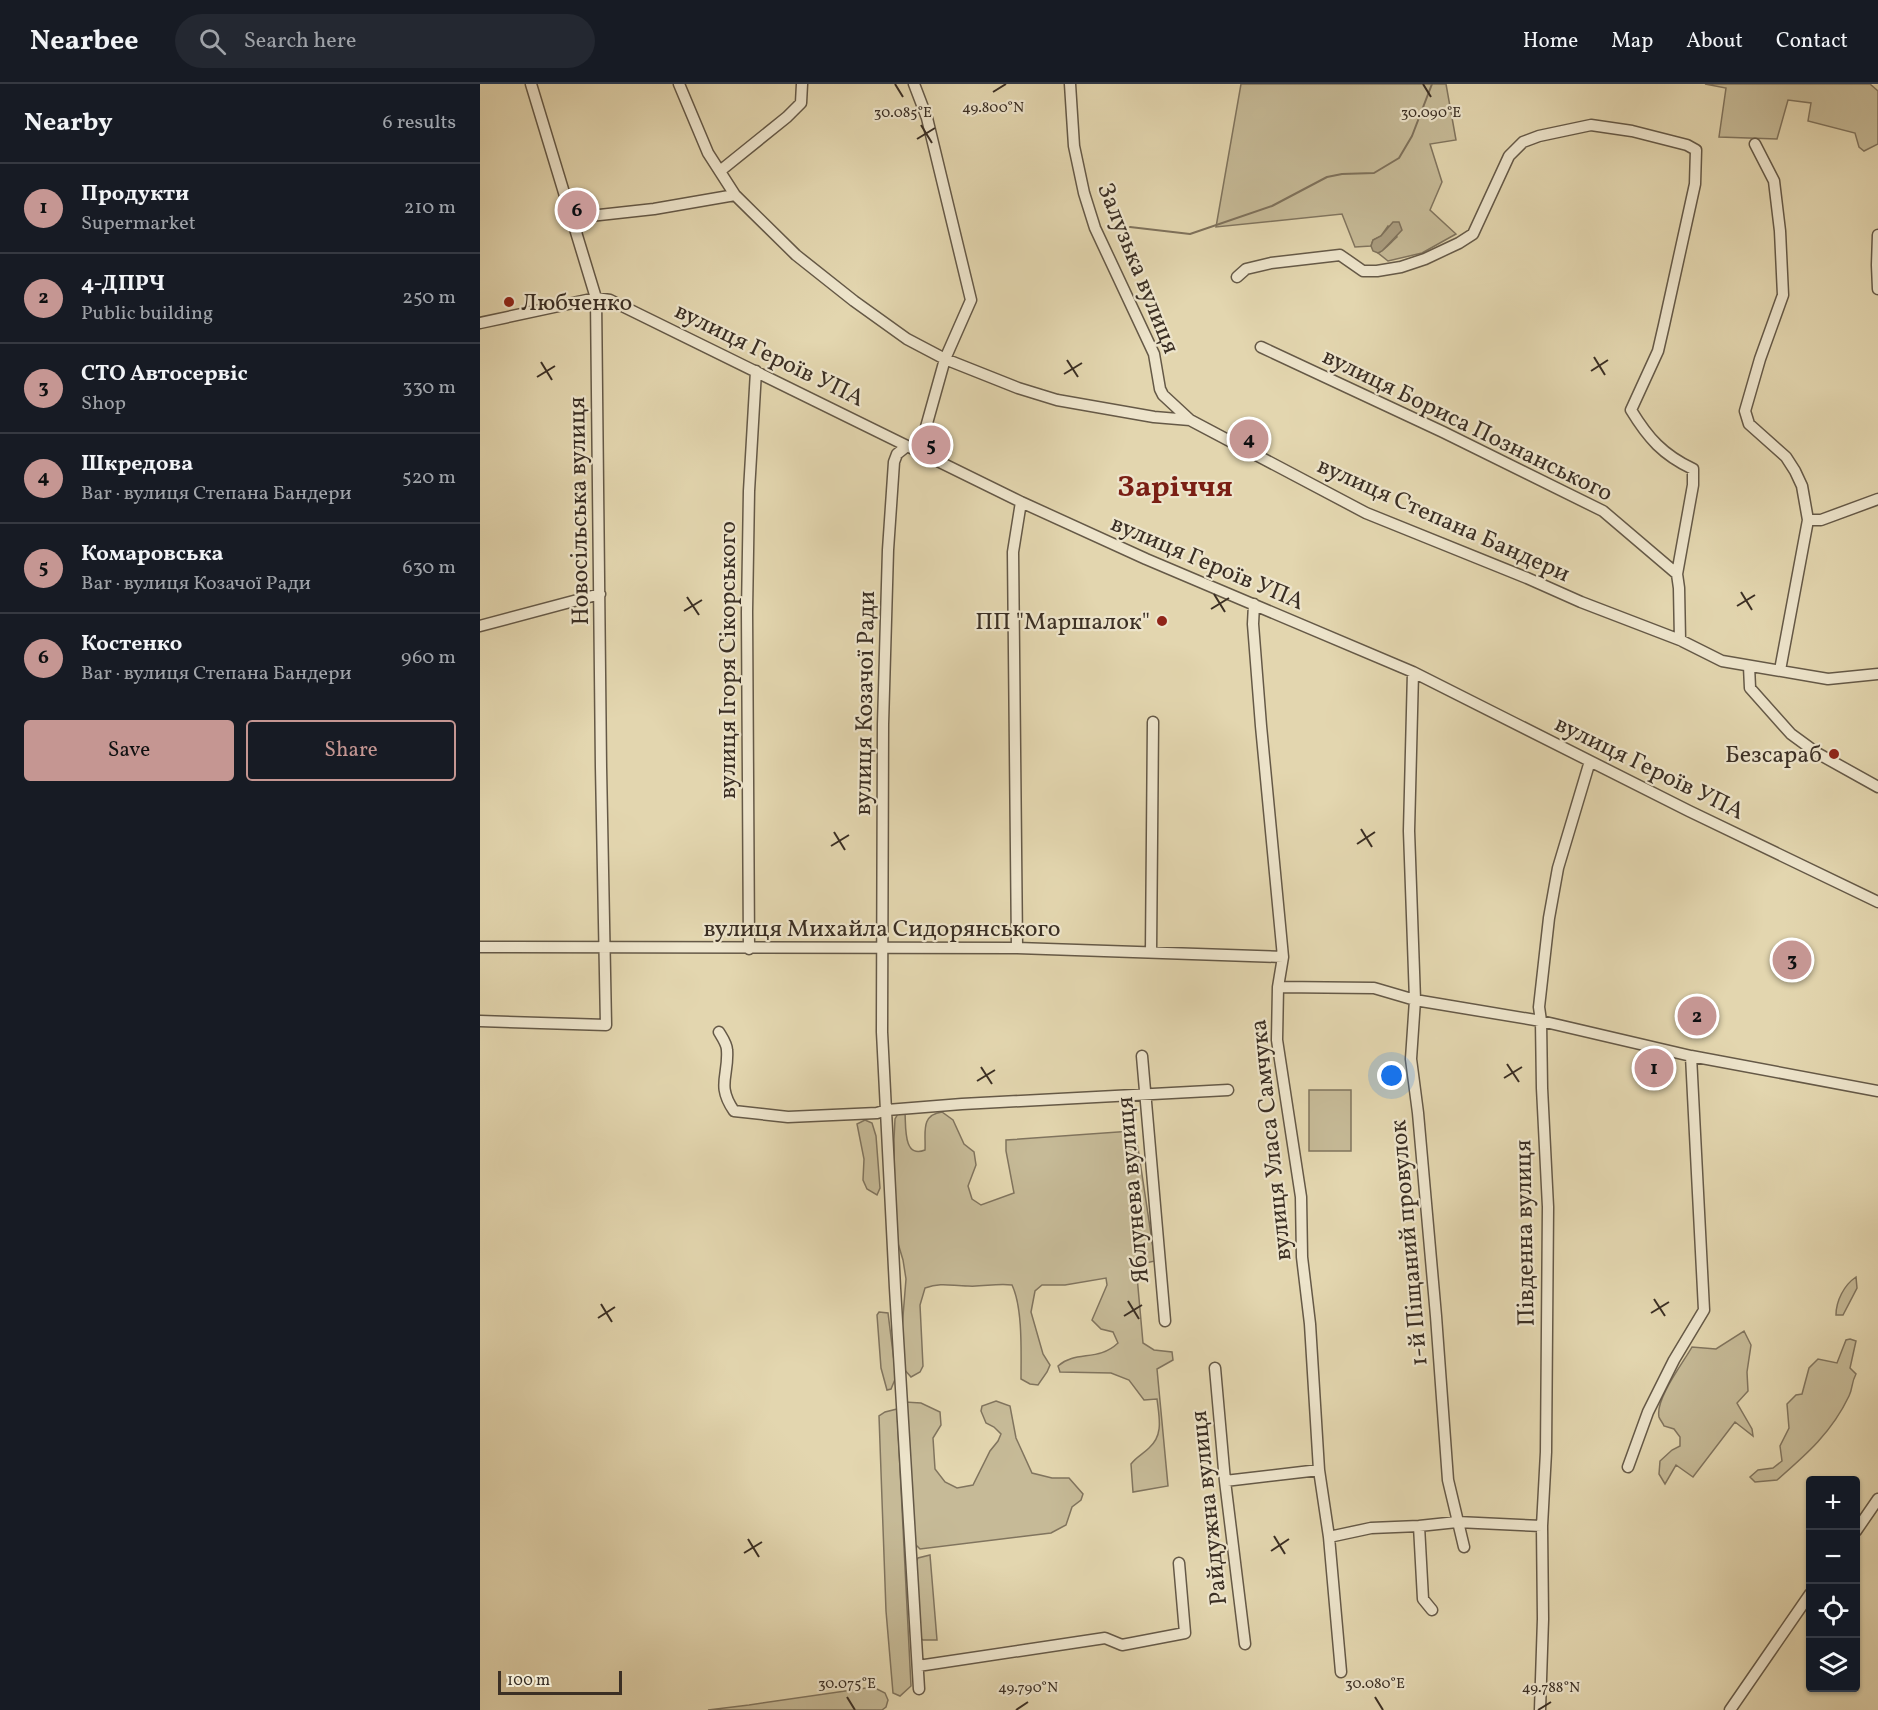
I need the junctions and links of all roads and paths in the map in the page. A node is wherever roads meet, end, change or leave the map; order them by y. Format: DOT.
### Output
graph roads {
  1 [pos="531,84"];
  2 [pos="679,84"];
  3 [pos="802,84"];
  4 [pos="914,84"];
  5 [pos="1070,84"];
  6 [pos="1755,144"];
  7 [pos="720,171"];
  8 [pos="735,195"];
  9 [pos="572,218"];
  10 [pos="1878,235"];
  11 [pos="1237,277"];
  12 [pos="1878,289"];
  13 [pos="596,298"];
  14 [pos="480,323"];
  15 [pos="1261,347"];
  16 [pos="945,359"];
  17 [pos="756,371"];
  18 [pos="1190,420"];
  19 [pos="907,446"];
  20 [pos="919,452"];
  21 [pos="1878,499"];
  22 [pos="1021,502"];
  23 [pos="1808,520"];
  24 [pos="1677,574"];
  25 [pos="600,594"];
  26 [pos="1254,604"];
  27 [pos="480,626"];
  28 [pos="1680,640"];
  29 [pos="1749,666"];
  30 [pos="1780,670"];
  31 [pos="1413,672"];
  32 [pos="1878,674"];
  33 [pos="1153,722"];
  34 [pos="1590,761"];
  35 [pos="1878,787"];
  36 [pos="1878,902"];
  37 [pos="480,947"];
  38 [pos="605,947"];
  39 [pos="882,948"];
  40 [pos="1017,948"];
  41 [pos="749,949"];
  42 [pos="1151,952"];
  43 [pos="1283,957"];
  44 [pos="1278,987"];
  45 [pos="1415,1000"];
  46 [pos="480,1021"];
  47 [pos="1541,1021"];
  48 [pos="719,1032"];
  49 [pos="1142,1056"];
  50 [pos="1691,1056"];
  51 [pos="1228,1090"];
  52 [pos="1878,1091"];
  53 [pos="1145,1095"];
  54 [pos="887,1110"];
  55 [pos="1165,1321"];
  56 [pos="1215,1368"];
  57 [pos="1628,1467"];
  58 [pos="1319,1470"];
  59 [pos="1225,1481"];
  60 [pos="1878,1499"];
  61 [pos="1457,1522"];
  62 [pos="1542,1526"];
  63 [pos="1419,1527"];
  64 [pos="1857,1530"];
  65 [pos="1329,1537"];
  66 [pos="1464,1547"];
  67 [pos="1179,1563"];
  68 [pos="1806,1600"];
  69 [pos="1432,1610"];
  70 [pos="1245,1644"];
  71 [pos="918,1666"];
  72 [pos="1341,1672"];
  73 [pos="919,1689"];
  74 [pos="1540,1710"];
  75 [pos="1730,1710"];
  1 -- 9 [label="street, Новосільська вулиця"];
  2 -- 7 [label="street, вулиця Степана Бандери"];
  3 -- 7 [label="street"];
  4 -- 16 [label="street"];
  5 -- 18 [label="street, Залузька вулиця"];
  6 -- 23 [label="street"];
  7 -- 8 [label="street, вулиця Степана Бандери"];
  8 -- 9 [label="street"];
  8 -- 16 [label="street, вулиця Степана Бандери"];
  9 -- 13 [label="street, Новосільська вулиця"];
  10 -- 12 [label="street"];
  11 -- 24 [label="street"];
  13 -- 14 [label="street, вулиця Героїв УПА"];
  13 -- 17 [label="street, вулиця Героїв УПА"];
  13 -- 25 [label="street, Новосільська вулиця"];
  15 -- 24 [label="street, вулиця Бориса Познанського"];
  16 -- 18 [label="street, вулиця Степана Бандери"];
  16 -- 20 [label="street"];
  17 -- 19 [label="street, вулиця Героїв УПА"];
  17 -- 41 [label="street, вулиця Ігоря Сікорського"];
  18 -- 28 [label="street, вулиця Степана Бандери"];
  19 -- 20 [label="street, вулиця Героїв УПА"];
  19 -- 39 [label="street, вулиця Козачої Ради"];
  20 -- 22 [label="street, вулиця Героїв УПА"];
  21 -- 23 [label="street"];
  22 -- 26 [label="street, вулиця Героїв УПА"];
  22 -- 40 [label="street"];
  23 -- 30 [label="street"];
  24 -- 28 [label="street"];
  25 -- 27 [label="street"];
  25 -- 38 [label="street, Новосільська вулиця"];
  26 -- 31 [label="street, вулиця Героїв УПА"];
  26 -- 43 [label="street, вулиця Уласа Самчука"];
  28 -- 29 [label="street, вулиця Степана Бандери"];
  29 -- 30 [label="street, вулиця Степана Бандери"];
  29 -- 35 [label="street"];
  30 -- 32 [label="street, вулиця Степана Бандери"];
  31 -- 34 [label="street, вулиця Героїв УПА"];
  31 -- 45 [label="street, 1-й Піщаний провулок"];
  33 -- 42 [label="street"];
  34 -- 36 [label="street, вулиця Героїв УПА"];
  34 -- 47 [label="street, Південна вулиця"];
  37 -- 38 [label="street, вулиця Михайла Сидорянського"];
  38 -- 41 [label="street, вулиця Михайла Сидорянського"];
  38 -- 46 [label="street, Новосільська вулиця"];
  39 -- 40 [label="street, вулиця Михайла Сидорянського"];
  39 -- 41 [label="street, вулиця Михайла Сидорянського"];
  39 -- 54 [label="street, вулиця Козачої Ради"];
  40 -- 42 [label="street, вулиця Михайла Сидорянського"];
  42 -- 43 [label="street, вулиця Михайла Сидорянського"];
  43 -- 44 [label="street, вулиця Уласа Самчука"];
  44 -- 45 [label="street"];
  44 -- 58 [label="street, вулиця Уласа Самчука"];
  45 -- 47 [label="street"];
  45 -- 61 [label="street, 1-й Піщаний провулок"];
  47 -- 50 [label="street"];
  47 -- 62 [label="street, Південна вулиця"];
  48 -- 54 [label="street"];
  49 -- 53 [label="street, Яблунева вулиця"];
  50 -- 52 [label="street"];
  50 -- 57 [label="street"];
  51 -- 53 [label="street"];
  53 -- 54 [label="street"];
  53 -- 55 [label="street, Яблунева вулиця"];
  54 -- 71 [label="street, вулиця Козачої Ради"];
  56 -- 59 [label="street, Райдужна вулиця"];
  58 -- 59 [label="street"];
  58 -- 65 [label="street, вулиця Уласа Самчука"];
  59 -- 70 [label="street, Райдужна вулиця"];
  60 -- 64 [label="street"];
  61 -- 62 [label="street"];
  61 -- 63 [label="street"];
  61 -- 66 [label="street, 1-й Піщаний провулок"];
  62 -- 74 [label="street, Південна вулиця"];
  63 -- 65 [label="street"];
  63 -- 69 [label="street"];
  65 -- 72 [label="street, вулиця Уласа Самчука"];
  67 -- 71 [label="street"];
  68 -- 75 [label="street"];
  71 -- 73 [label="street, вулиця Козачої Ради"];
}
